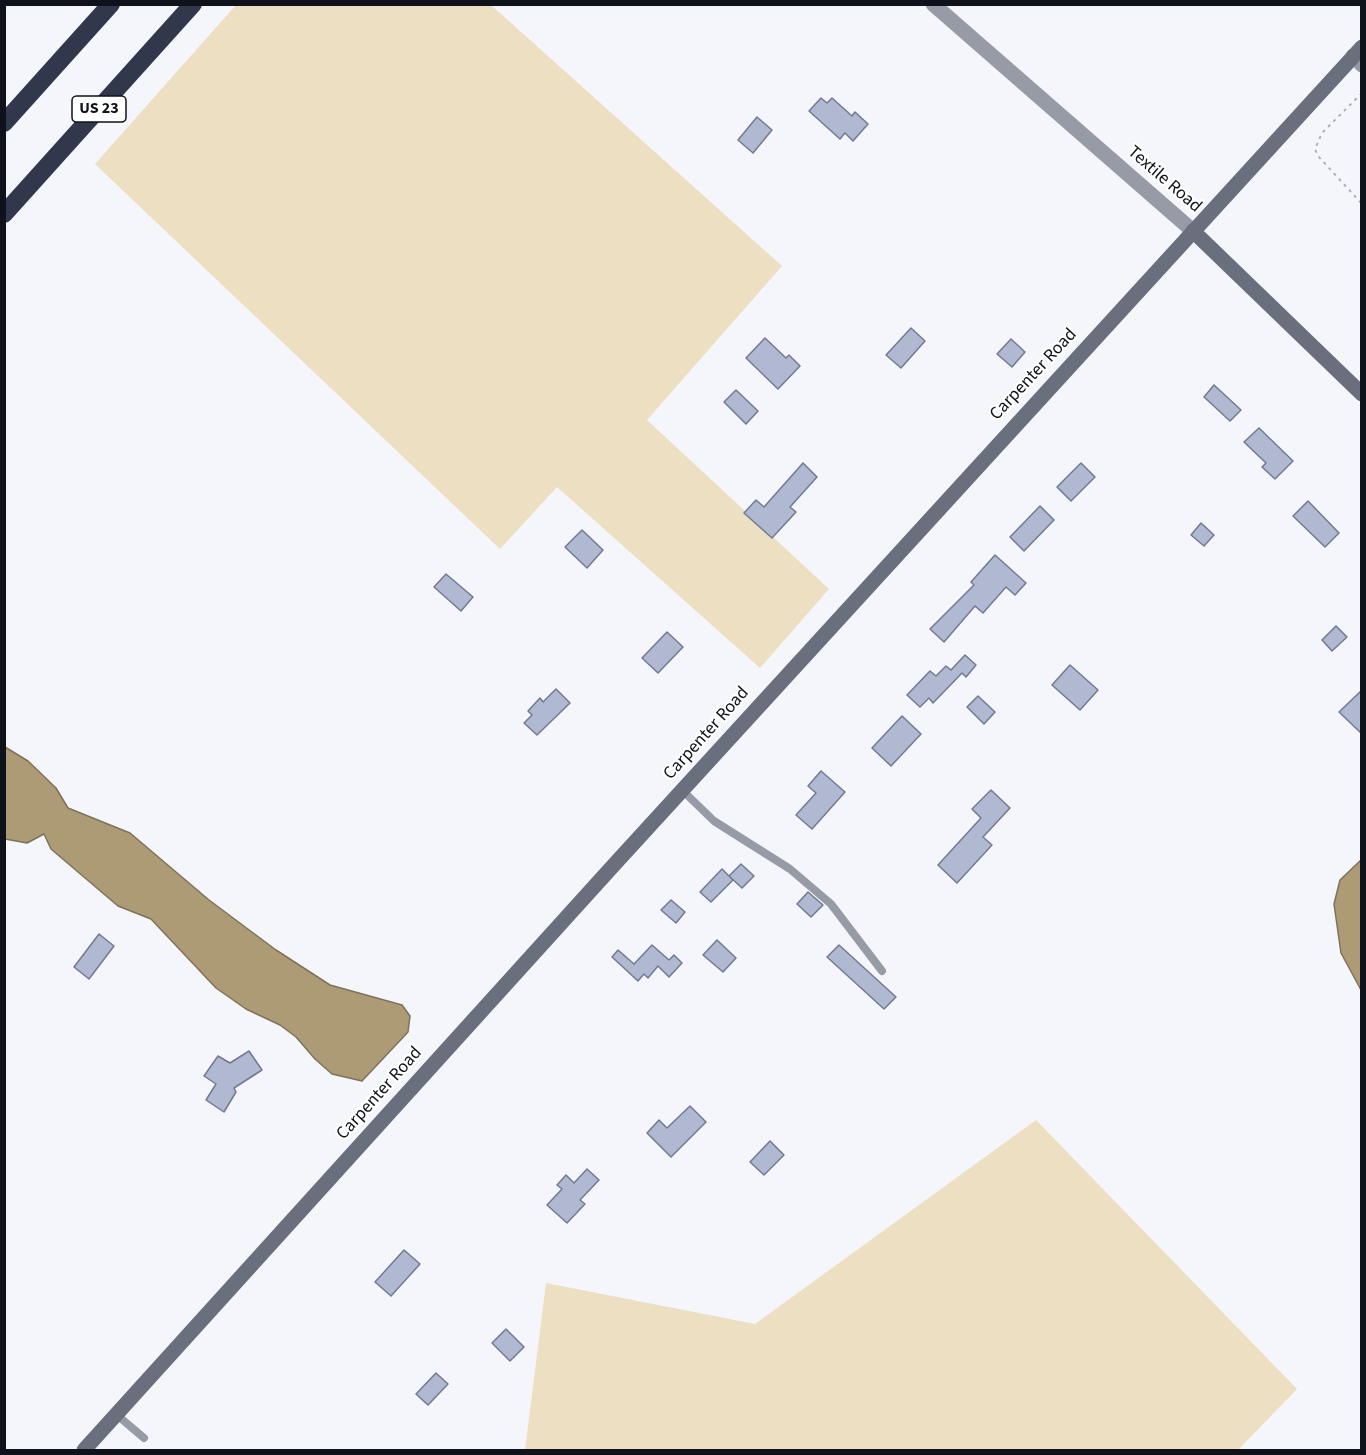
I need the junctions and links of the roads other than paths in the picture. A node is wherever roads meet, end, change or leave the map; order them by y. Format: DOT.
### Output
graph roads {
  1 [pos="111,4"];
  2 [pos="192,4"];
  3 [pos="933,4"];
  4 [pos="1359,56"];
  5 [pos="4,123"];
  6 [pos="4,214"];
  7 [pos="1193,231"];
  8 [pos="1362,394"];
  9 [pos="682,790"];
  10 [pos="882,971"];
  11 [pos="117,1415"];
  12 [pos="144,1438"];
  13 [pos="84,1450"];
  1 -- 5 [label="highway"];
  2 -- 6 [label="highway, US 23"];
  3 -- 7 [label="street, Textile Road"];
  4 -- 7 [label="main road, Carpenter Road"];
  7 -- 8 [label="main road, Textile Road"];
  7 -- 9 [label="main road, Carpenter Road"];
  9 -- 10 [label="lane"];
  9 -- 11 [label="main road, Carpenter Road"];
  11 -- 12 [label="lane"];
  11 -- 13 [label="main road, Carpenter Road"];
}
